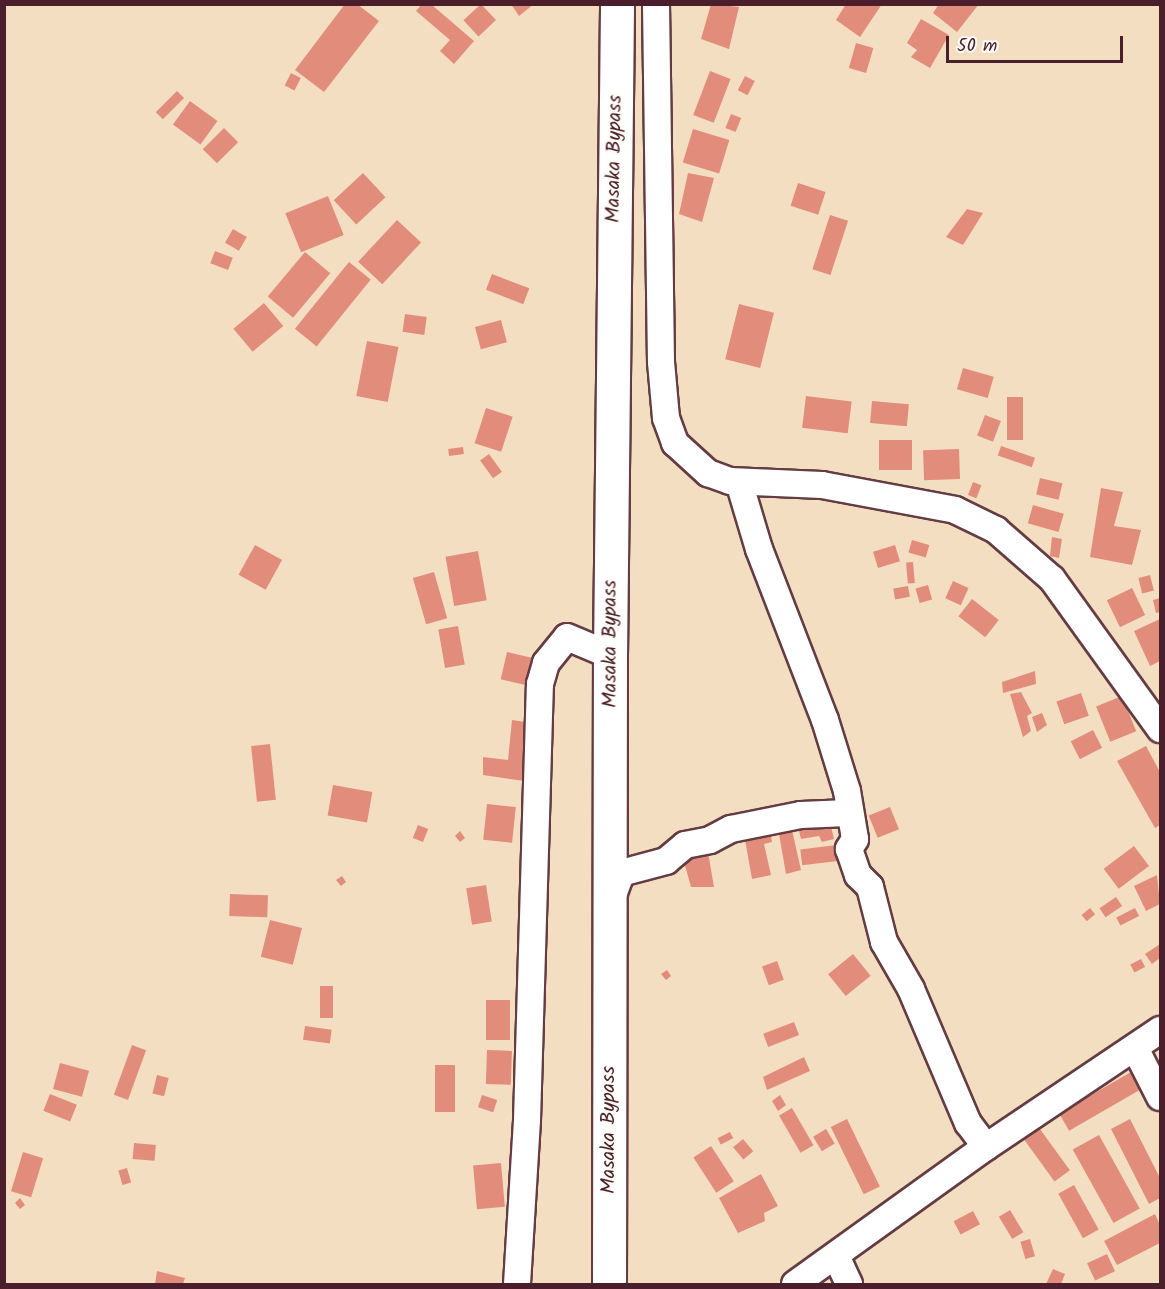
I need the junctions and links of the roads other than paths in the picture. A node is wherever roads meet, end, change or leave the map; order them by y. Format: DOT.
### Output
graph roads {
  1 [pos="617,4"];
  2 [pos="656,4"];
  3 [pos="739,482"];
  4 [pos="610,655"];
  5 [pos="1161,729"];
  6 [pos="848,813"];
  7 [pos="610,904"];
  8 [pos="1161,1030"];
  9 [pos="1135,1047"];
  10 [pos="1161,1097"];
  11 [pos="986,1147"];
  12 [pos="836,1256"];
  13 [pos="517,1284"];
  14 [pos="609,1284"];
  15 [pos="795,1284"];
  16 [pos="849,1284"];
  1 -- 4 [label="highway, Masaka Bypass"];
  2 -- 3 [label="street"];
  3 -- 5 [label="street"];
  3 -- 6 [label="street"];
  4 -- 7 [label="highway, Masaka Bypass"];
  4 -- 13 [label="street"];
  6 -- 7 [label="street"];
  6 -- 11 [label="street"];
  7 -- 14 [label="highway, Masaka Bypass"];
  8 -- 9 [label="street"];
  9 -- 10 [label="street"];
  9 -- 11 [label="street"];
  11 -- 12 [label="street"];
  12 -- 15 [label="street"];
  12 -- 16 [label="street"];
}
